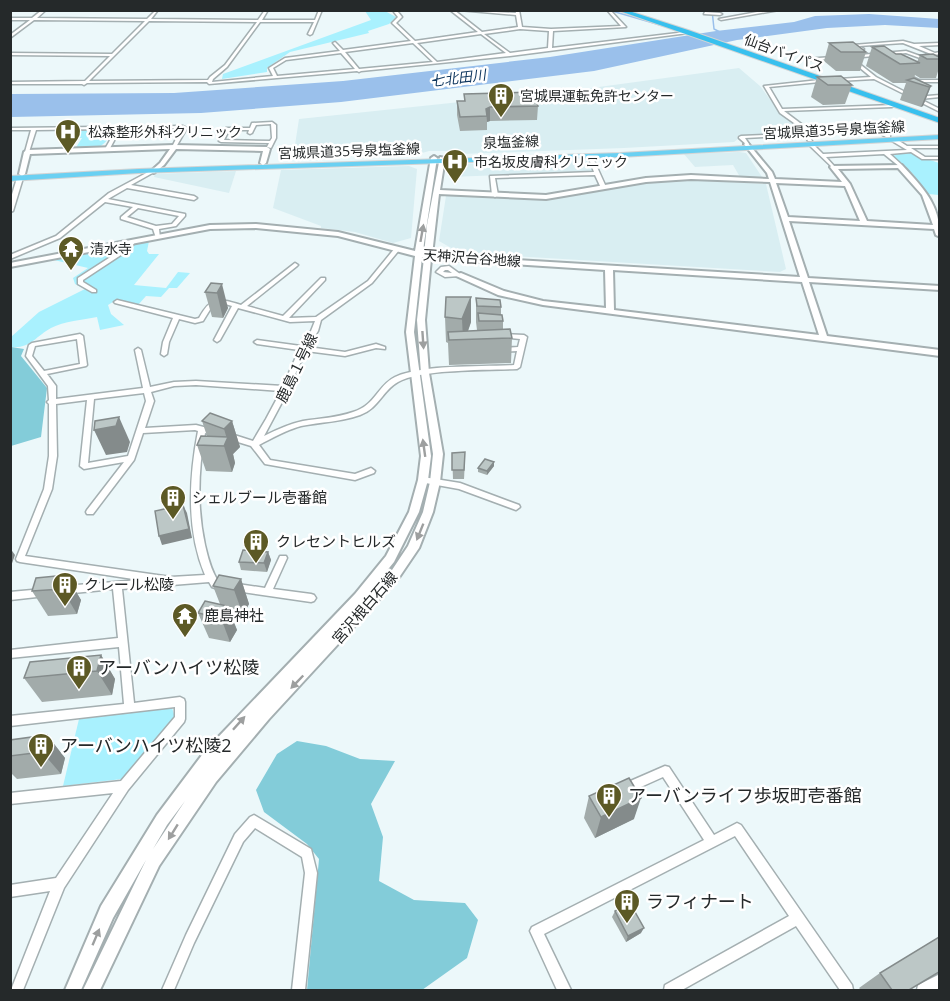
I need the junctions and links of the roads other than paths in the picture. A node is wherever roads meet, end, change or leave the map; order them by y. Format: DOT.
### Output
graph roads {
  1 [pos="45,10"];
  2 [pos="267,10"];
  3 [pos="321,10"];
  4 [pos="399,10"];
  5 [pos="451,10"];
  6 [pos="460,10"];
  7 [pos="619,10"];
  8 [pos="629,10"];
  9 [pos="726,10"];
  10 [pos="778,10"];
  11 [pos="157,11"];
  12 [pos="608,11"];
  13 [pos="517,12"];
  14 [pos="706,13"];
  15 [pos="721,18"];
  16 [pos="10,19"];
  17 [pos="33,20"];
  18 [pos="147,20"];
  19 [pos="260,21"];
  20 [pos="316,21"];
  21 [pos="520,28"];
  22 [pos="551,30"];
  23 [pos="688,31"];
  24 [pos="482,33"];
  25 [pos="310,34"];
  26 [pos="10,37"];
  27 [pos="413,42"];
  28 [pos="335,43"];
  29 [pos="914,45"];
  30 [pos="939,45"];
  31 [pos="550,50"];
  32 [pos="341,51"];
  33 [pos="10,54"];
  34 [pos="870,54"];
  35 [pos="938,54"];
  36 [pos="113,55"];
  37 [pos="510,55"];
  38 [pos="849,57"];
  39 [pos="770,59"];
  40 [pos="806,59"];
  41 [pos="888,60"];
  42 [pos="911,60"];
  43 [pos="872,62"];
  44 [pos="436,63"];
  45 [pos="856,63"];
  46 [pos="359,71"];
  47 [pos="909,76"];
  48 [pos="90,78"];
  49 [pos="276,78"];
  50 [pos="874,78"];
  51 [pos="210,80"];
  52 [pos="838,80"];
  53 [pos="819,81"];
  54 [pos="939,81"];
  55 [pos="10,83"];
  56 [pos="84,84"];
  57 [pos="939,96"];
  58 [pos="913,98"];
  59 [pos="892,106"];
  60 [pos="781,110"];
  61 [pos="939,111"];
  62 [pos="939,120"];
  63 [pos="803,127"];
  64 [pos="10,129"];
  65 [pos="34,129"];
  66 [pos="252,129"];
  67 [pos="182,134"];
  68 [pos="939,135"];
  69 [pos="891,138"];
  70 [pos="809,139"];
  71 [pos="220,141"];
  72 [pos="246,142"];
  73 [pos="271,142"];
  74 [pos="749,146"];
  75 [pos="174,147"];
  76 [pos="939,147"];
  77 [pos="107,149"];
  78 [pos="213,149"];
  79 [pos="267,149"];
  80 [pos="910,149"];
  81 [pos="27,152"];
  82 [pos="885,152"];
  83 [pos="590,156"];
  84 [pos="822,156"];
  85 [pos="939,158"];
  86 [pos="438,159"];
  87 [pos="263,163"];
  88 [pos="900,166"];
  89 [pos="833,167"];
  90 [pos="157,169"];
  91 [pos="597,173"];
  92 [pos="21,176"];
  93 [pos="10,177"];
  94 [pos="772,181"];
  95 [pos="847,184"];
  96 [pos="126,186"];
  97 [pos="603,187"];
  98 [pos="438,192"];
  99 [pos="495,195"];
  100 [pos="194,198"];
  101 [pos="103,200"];
  102 [pos="136,207"];
  103 [pos="10,211"];
  104 [pos="784,219"];
  105 [pos="865,224"];
  106 [pos="938,231"];
  107 [pos="157,232"];
  108 [pos="132,242"];
  109 [pos="397,249"];
  110 [pos="424,256"];
  111 [pos="10,257"];
  112 [pos="10,265"];
  113 [pos="295,265"];
  114 [pos="609,267"];
  115 [pos="458,275"];
  116 [pos="323,279"];
  117 [pos="804,279"];
  118 [pos="939,288"];
  119 [pos="94,291"];
  120 [pos="117,302"];
  121 [pos="239,306"];
  122 [pos="610,312"];
  123 [pos="177,316"];
  124 [pos="285,318"];
  125 [pos="318,319"];
  126 [pos="494,335"];
  127 [pos="824,339"];
  128 [pos="217,340"];
  129 [pos="257,342"];
  130 [pos="304,347"];
  131 [pos="383,348"];
  132 [pos="521,349"];
  133 [pos="138,350"];
  134 [pos="489,351"];
  135 [pos="939,353"];
  136 [pos="165,354"];
  137 [pos="43,373"];
  138 [pos="419,374"];
  139 [pos="287,389"];
  140 [pos="148,390"];
  141 [pos="91,397"];
  142 [pos="51,402"];
  143 [pos="202,430"];
  144 [pos="141,431"];
  145 [pos="254,444"];
  146 [pos="131,458"];
  147 [pos="371,471"];
  148 [pos="429,481"];
  149 [pos="516,507"];
  150 [pos="90,512"];
  151 [pos="283,558"];
  152 [pos="210,578"];
  153 [pos="172,581"];
  154 [pos="117,585"];
  155 [pos="267,592"];
  156 [pos="10,596"];
  157 [pos="311,598"];
  158 [pos="123,642"];
  159 [pos="10,654"];
  160 [pos="129,707"];
  161 [pos="10,720"];
  162 [pos="123,786"];
  163 [pos="617,792"];
  164 [pos="10,799"];
  165 [pos="712,842"];
  166 [pos="59,884"];
  167 [pos="10,891"];
  168 [pos="798,918"];
  169 [pos="939,980"];
  170 [pos="16,990"];
  171 [pos="73,990"];
  172 [pos="92,990"];
  173 [pos="168,990"];
  174 [pos="299,990"];
  175 [pos="564,990"];
  176 [pos="670,990"];
  177 [pos="847,990"];
  178 [pos="922,990"];
  1 -- 17 [label="street"];
  2 -- 19 [label="street"];
  3 -- 20 [label="street"];
  4 -- 27 [label="street"];
  5 -- 24 [label="street"];
  6 -- 13 [label="street"];
  7 -- 23 [label="highway, 仙台バイパス"];
  8 -- 23 [label="highway, 仙台バイパス"];
  9 -- 15 [label="street"];
  10 -- 15 [label="street"];
  11 -- 18 [label="street"];
  12 -- 22 [label="street"];
  13 -- 21 [label="street"];
  14 -- 15 [label="street"];
  16 -- 17 [label="street"];
  17 -- 18 [label="street"];
  17 -- 26 [label="street"];
  18 -- 19 [label="street"];
  18 -- 36 [label="street"];
  19 -- 20 [label="street"];
  19 -- 51 [label="street"];
  20 -- 25 [label="street"];
  21 -- 22 [label="street"];
  21 -- 24 [label="street"];
  22 -- 31 [label="street"];
  23 -- 31 [label="street"];
  23 -- 39 [label="highway, 仙台バイパス"];
  24 -- 27 [label="street"];
  24 -- 37 [label="street"];
  27 -- 32 [label="street"];
  27 -- 44 [label="street"];
  28 -- 32 [label="street"];
  29 -- 30 [label="street"];
  29 -- 34 [label="street"];
  29 -- 35 [label="street"];
  31 -- 37 [label="street"];
  32 -- 46 [label="street"];
  32 -- 49 [label="street"];
  33 -- 36 [label="street"];
  34 -- 35 [label="street"];
  34 -- 38 [label="street"];
  36 -- 48 [label="street"];
  37 -- 44 [label="street"];
  38 -- 40 [label="street"];
  38 -- 45 [label="street"];
  39 -- 59 [label="highway, 仙台バイパス"];
  39 -- 62 [label="highway, 仙台バイパス"];
  41 -- 42 [label="street"];
  43 -- 45 [label="street"];
  44 -- 46 [label="street"];
  45 -- 50 [label="street"];
  46 -- 49 [label="street"];
  47 -- 54 [label="street"];
  48 -- 51 [label="street"];
  48 -- 56 [label="street"];
  49 -- 51 [label="street"];
  50 -- 52 [label="street"];
  50 -- 58 [label="street"];
  51 -- 56 [label="street"];
  53 -- 60 [label="street"];
  55 -- 56 [label="street"];
  57 -- 58 [label="street"];
  58 -- 61 [label="street"];
  59 -- 60 [label="street"];
  59 -- 62 [label="highway, 仙台バイパス"];
  60 -- 63 [label="street"];
  63 -- 69 [label="street"];
  63 -- 70 [label="street"];
  64 -- 65 [label="street"];
  65 -- 67 [label="street"];
  65 -- 81 [label="street"];
  66 -- 71 [label="street"];
  66 -- 72 [label="street"];
  66 -- 73 [label="street"];
  67 -- 75 [label="street"];
  67 -- 77 [label="street"];
  68 -- 69 [label="main road, 宮城県道35号泉塩釜線"];
  69 -- 70 [label="main road, 宮城県道35号泉塩釜線"];
  69 -- 80 [label="street"];
  70 -- 74 [label="main road, 宮城県道35号泉塩釜線"];
  70 -- 74 [label="street"];
  70 -- 84 [label="street"];
  71 -- 72 [label="street"];
  71 -- 78 [label="street"];
  72 -- 73 [label="street"];
  73 -- 79 [label="street"];
  74 -- 83 [label="main road, 宮城県道35号泉塩釜線"];
  74 -- 86 [label="main road, 泉塩釜線"];
  74 -- 94 [label="street"];
  75 -- 77 [label="street"];
  75 -- 78 [label="street"];
  75 -- 90 [label="street"];
  76 -- 80 [label="street"];
  77 -- 81 [label="street"];
  78 -- 79 [label="street"];
  79 -- 87 [label="street"];
  80 -- 82 [label="street"];
  80 -- 85 [label="street"];
  81 -- 92 [label="street"];
  82 -- 84 [label="street"];
  82 -- 88 [label="street"];
  83 -- 86 [label="main road, 宮城県道35号泉塩釜線"];
  83 -- 91 [label="street"];
  84 -- 89 [label="street"];
  86 -- 87 [label="main road, 泉塩釜線"];
  86 -- 90 [label="main road, 宮城県道35号泉塩釜線"];
  86 -- 98 [label="street"];
  110 -- 86 [label="street, one-way"];
  87 -- 90 [label="main road, 泉塩釜線"];
  88 -- 89 [label="street"];
  88 -- 106 [label="street"];
  89 -- 95 [label="street"];
  90 -- 92 [label="main road, 宮城県道35号泉塩釜線"];
  90 -- 96 [label="street"];
  91 -- 97 [label="street"];
  91 -- 99 [label="street"];
  92 -- 93 [label="main road, 宮城県道35号泉塩釜線"];
  92 -- 103 [label="street"];
  94 -- 95 [label="street"];
  94 -- 97 [label="street"];
  94 -- 104 [label="street"];
  95 -- 105 [label="street"];
  96 -- 100 [label="street"];
  96 -- 101 [label="street"];
  97 -- 99 [label="street"];
  98 -- 99 [label="street"];
  98 -- 110 [label="street"];
  101 -- 102 [label="street"];
  101 -- 111 [label="street"];
  102 -- 107 [label="street"];
  102 -- 107 [label="street"];
  104 -- 105 [label="street"];
  104 -- 117 [label="street"];
  105 -- 106 [label="street"];
  107 -- 108 [label="street, 天神沢台谷地線"];
  107 -- 109 [label="street, 天神沢台谷地線"];
  108 -- 112 [label="street, 天神沢台谷地線"];
  108 -- 119 [label="street"];
  109 -- 110 [label="street, 天神沢台谷地線"];
  109 -- 125 [label="street, 鹿島１号線"];
  110 -- 114 [label="street, 天神沢台谷地線"];
  110 -- 138 [label="street"];
  113 -- 121 [label="street"];
  114 -- 117 [label="street, 天神沢台谷地線"];
  114 -- 122 [label="street"];
  115 -- 122 [label="street"];
  116 -- 124 [label="street"];
  117 -- 118 [label="street, 天神沢台谷地線"];
  117 -- 127 [label="street"];
  120 -- 123 [label="street"];
  121 -- 123 [label="street"];
  121 -- 124 [label="street"];
  121 -- 128 [label="street"];
  122 -- 127 [label="street"];
  123 -- 136 [label="street"];
  124 -- 125 [label="street"];
  125 -- 130 [label="street, 鹿島１号線"];
  126 -- 132 [label="street"];
  127 -- 135 [label="street"];
  129 -- 130 [label="street"];
  130 -- 131 [label="street"];
  130 -- 139 [label="street, 鹿島１号線"];
  132 -- 134 [label="street"];
  132 -- 138 [label="street"];
  133 -- 140 [label="street"];
  137 -- 137 [label="street"];
  137 -- 142 [label="street"];
  138 -- 145 [label="street"];
  138 -- 148 [label="street"];
  139 -- 140 [label="street"];
  139 -- 145 [label="street, 鹿島１号線"];
  140 -- 141 [label="street"];
  140 -- 144 [label="street"];
  141 -- 142 [label="street"];
  141 -- 146 [label="street"];
  142 -- 153 [label="street"];
  143 -- 144 [label="street"];
  143 -- 145 [label="street"];
  143 -- 152 [label="street"];
  144 -- 146 [label="street"];
  145 -- 147 [label="street"];
  146 -- 150 [label="street"];
  148 -- 149 [label="street"];
  171 -- 148 [label="street, one-way"];
  148 -- 172 [label="street, 宮沢根白石線, one-way"];
  151 -- 155 [label="street"];
  152 -- 153 [label="street"];
  152 -- 155 [label="street"];
  153 -- 154 [label="street"];
  154 -- 156 [label="street"];
  154 -- 158 [label="street"];
  155 -- 157 [label="street"];
  158 -- 159 [label="street"];
  158 -- 160 [label="street"];
  160 -- 161 [label="street"];
  160 -- 162 [label="street"];
  162 -- 164 [label="street"];
  162 -- 166 [label="street"];
  163 -- 165 [label="street"];
  165 -- 168 [label="street"];
  165 -- 175 [label="street"];
  166 -- 167 [label="street"];
  166 -- 170 [label="street"];
  168 -- 176 [label="street"];
  168 -- 177 [label="street"];
  169 -- 178 [label="street"];
  173 -- 174 [label="street"];
}
